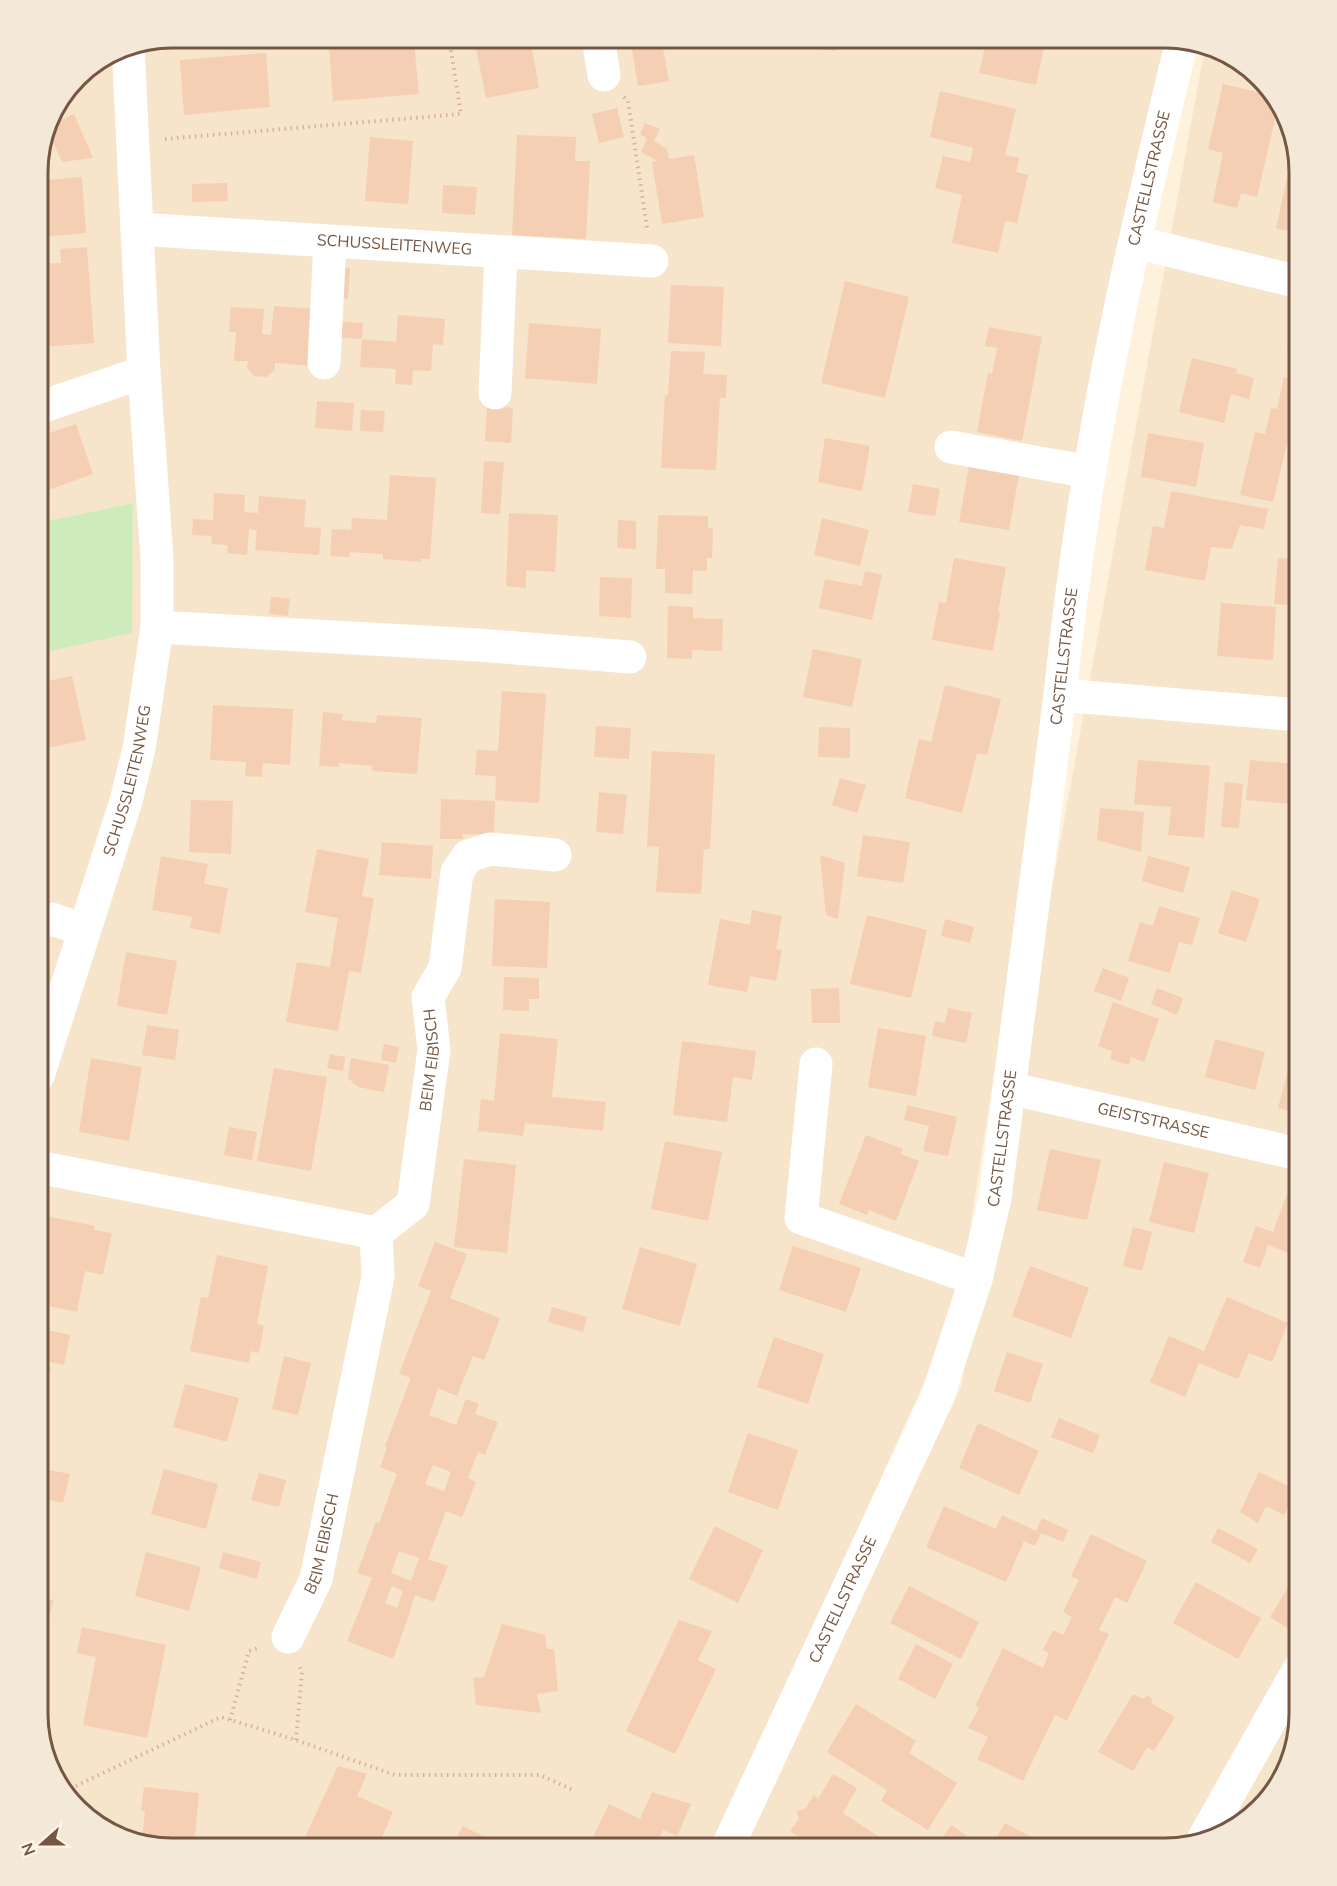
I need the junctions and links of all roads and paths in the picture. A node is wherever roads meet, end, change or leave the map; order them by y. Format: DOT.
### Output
graph roads {
  1 [pos="451,48"];
  2 [pos="600,48"];
  3 [pos="1180,49"];
  4 [pos="129,56"];
  5 [pos="604,75"];
  6 [pos="134,141"];
  7 [pos="137,229"];
  8 [pos="330,242"];
  9 [pos="1135,242"];
  10 [pos="501,253"];
  11 [pos="652,261"];
  12 [pos="1289,280"];
  13 [pos="324,363"];
  14 [pos="144,372"];
  15 [pos="495,393"];
  16 [pos="48,405"];
  17 [pos="951,447"];
  18 [pos="1090,472"];
  19 [pos="157,627"];
  20 [pos="630,657"];
  21 [pos="1060,695"];
  22 [pos="1289,714"];
  23 [pos="555,855"];
  24 [pos="48,920"];
  25 [pos="84,930"];
  26 [pos="48,1044"];
  27 [pos="816,1064"];
  28 [pos="1009,1088"];
  29 [pos="1289,1152"];
  30 [pos="48,1169"];
  31 [pos="376,1233"];
  32 [pos="976,1279"];
  33 [pos="288,1637"];
  34 [pos="1289,1687"];
  35 [pos="230,1720"];
  36 [pos="296,1740"];
  37 [pos="73,1787"];
  38 [pos="573,1790"];
  39 [pos="1208,1830"];
  40 [pos="732,1838"];
  1 -- 6 [label="path"];
  2 -- 5 [label="street"];
  3 -- 9 [label="street, CASTELLSTRASSE"];
  4 -- 6 [label="street, SCHUSSLEITENWEG"];
  5 -- 11 [label="path"];
  6 -- 7 [label="street, SCHUSSLEITENWEG"];
  7 -- 8 [label="street, SCHUSSLEITENWEG"];
  7 -- 14 [label="street, SCHUSSLEITENWEG"];
  8 -- 10 [label="street, SCHUSSLEITENWEG"];
  8 -- 13 [label="street"];
  9 -- 12 [label="street"];
  9 -- 18 [label="street, CASTELLSTRASSE"];
  10 -- 11 [label="street, SCHUSSLEITENWEG"];
  10 -- 15 [label="street"];
  14 -- 16 [label="street"];
  14 -- 19 [label="street, SCHUSSLEITENWEG"];
  17 -- 18 [label="street"];
  18 -- 21 [label="street, CASTELLSTRASSE"];
  19 -- 20 [label="street"];
  19 -- 25 [label="street, SCHUSSLEITENWEG"];
  21 -- 22 [label="street"];
  21 -- 28 [label="street, CASTELLSTRASSE"];
  23 -- 31 [label="street, BEIM EIBISCH"];
  24 -- 25 [label="street"];
  25 -- 26 [label="street, SCHUSSLEITENWEG"];
  27 -- 32 [label="street"];
  28 -- 29 [label="street, GEISTSTRASSE"];
  28 -- 32 [label="street, CASTELLSTRASSE"];
  30 -- 31 [label="street"];
  31 -- 33 [label="street, BEIM EIBISCH"];
  32 -- 40 [label="street, CASTELLSTRASSE"];
  33 -- 35 [label="path"];
  33 -- 36 [label="path"];
  34 -- 39 [label="street"];
  35 -- 36 [label="path"];
  35 -- 37 [label="path"];
  36 -- 38 [label="path"];
}
